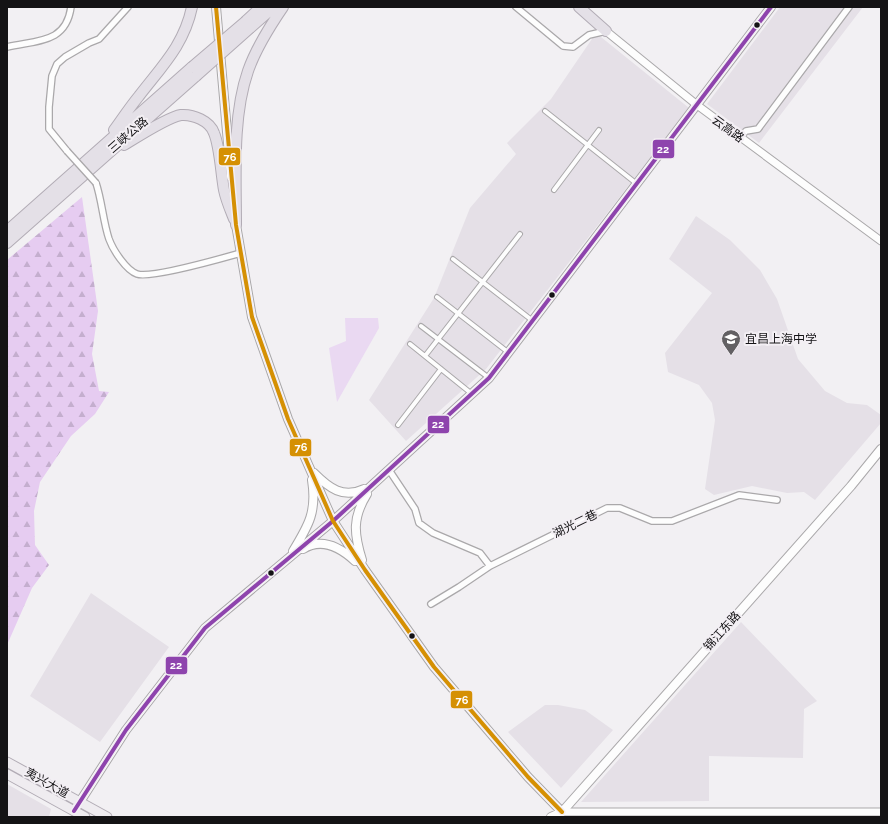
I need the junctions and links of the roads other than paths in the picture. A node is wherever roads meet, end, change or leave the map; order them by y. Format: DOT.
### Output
graph roads {
  1 [pos="71,7"];
  2 [pos="128,7"];
  3 [pos="192,7"];
  4 [pos="216,7"];
  5 [pos="261,7"];
  6 [pos="274,7"];
  7 [pos="283,7"];
  8 [pos="516,7"];
  9 [pos="579,7"];
  10 [pos="584,7"];
  11 [pos="771,7"];
  12 [pos="849,7"];
  13 [pos="248,24"];
  14 [pos="606,31"];
  15 [pos="7,47"];
  16 [pos="697,105"];
  17 [pos="545,111"];
  18 [pos="599,130"];
  19 [pos="740,137"];
  20 [pos="588,145"];
  21 [pos="105,150"];
  22 [pos="637,184"];
  23 [pos="554,190"];
  24 [pos="236,225"];
  25 [pos="7,231"];
  26 [pos="520,234"];
  27 [pos="881,242"];
  28 [pos="7,243"];
  29 [pos="241,253"];
  30 [pos="453,259"];
  31 [pos="482,282"];
  32 [pos="437,297"];
  33 [pos="458,313"];
  34 [pos="532,321"];
  35 [pos="421,326"];
  36 [pos="438,339"];
  37 [pos="410,344"];
  38 [pos="509,352"];
  39 [pos="425,356"];
  40 [pos="441,368"];
  41 [pos="489,378"];
  42 [pos="472,394"];
  43 [pos="398,425"];
  44 [pos="881,449"];
  45 [pos="310,469"];
  46 [pos="389,470"];
  47 [pos="372,485"];
  48 [pos="777,500"];
  49 [pos="333,521"];
  50 [pos="289,558"];
  51 [pos="490,566"];
  52 [pos="365,570"];
  53 [pos="431,604"];
  54 [pos="7,762"];
  55 [pos="7,774"];
  56 [pos="81,802"];
  57 [pos="74,811"];
  58 [pos="881,812"];
  59 [pos="786,814"];
  60 [pos="562,815"];
  61 [pos="85,817"];
  62 [pos="107,817"];
  63 [pos="551,817"];
  1 -- 15 [label="street"];
  2 -- 29 [label="street, bridge"];
  3 -- 21 [label="highway"];
  4 -- 24 [label="main road"];
  5 -- 13 [label="highway"];
  6 -- 13 [label="highway"];
  7 -- 24 [label="highway"];
  8 -- 14 [label="street"];
  9 -- 14 [label="highway"];
  10 -- 14 [label="street, 云高路"];
  11 -- 16 [label="main road"];
  12 -- 19 [label="street"];
  13 -- 21 [label="highway, 三峡公路, bridge"];
  14 -- 16 [label="street, 云高路"];
  16 -- 19 [label="street, 云高路"];
  16 -- 22 [label="main road"];
  17 -- 20 [label="street"];
  18 -- 20 [label="street"];
  19 -- 27 [label="street, 云高路"];
  20 -- 22 [label="street"];
  20 -- 23 [label="street"];
  21 -- 24 [label="highway"];
  21 -- 25 [label="highway, 三峡公路"];
  21 -- 28 [label="highway, 三峡公路"];
  22 -- 34 [label="main road"];
  24 -- 29 [label="main road"];
  26 -- 31 [label="street"];
  29 -- 45 [label="main road"];
  30 -- 31 [label="street"];
  31 -- 33 [label="street"];
  31 -- 34 [label="street"];
  32 -- 33 [label="street"];
  33 -- 36 [label="street"];
  33 -- 38 [label="street"];
  34 -- 38 [label="main road"];
  35 -- 36 [label="street"];
  36 -- 39 [label="street"];
  36 -- 41 [label="street"];
  37 -- 39 [label="street"];
  38 -- 41 [label="main road"];
  39 -- 40 [label="street"];
  40 -- 42 [label="street"];
  40 -- 43 [label="street"];
  41 -- 42 [label="main road"];
  42 -- 46 [label="main road"];
  44 -- 60 [label="main road, 锦江东路"];
  45 -- 47 [label="main road"];
  45 -- 49 [label="main road"];
  45 -- 50 [label="main road"];
  46 -- 47 [label="main road"];
  46 -- 51 [label="street"];
  47 -- 49 [label="main road"];
  47 -- 52 [label="main road"];
  48 -- 51 [label="street, 湖光二巷"];
  49 -- 50 [label="main road"];
  49 -- 52 [label="main road"];
  50 -- 52 [label="main road"];
  50 -- 56 [label="main road"];
  51 -- 53 [label="street, 湖光二巷"];
  52 -- 60 [label="main road"];
  54 -- 56 [label="main road, 夷兴大道"];
  55 -- 57 [label="main road, 夷兴大道"];
  56 -- 57 [label="main road"];
  56 -- 62 [label="main road, 夷兴大道"];
  57 -- 61 [label="main road, 夷兴大道"];
  58 -- 59 [label="street"];
  59 -- 60 [label="street"];
  60 -- 63 [label="main road"];
}
